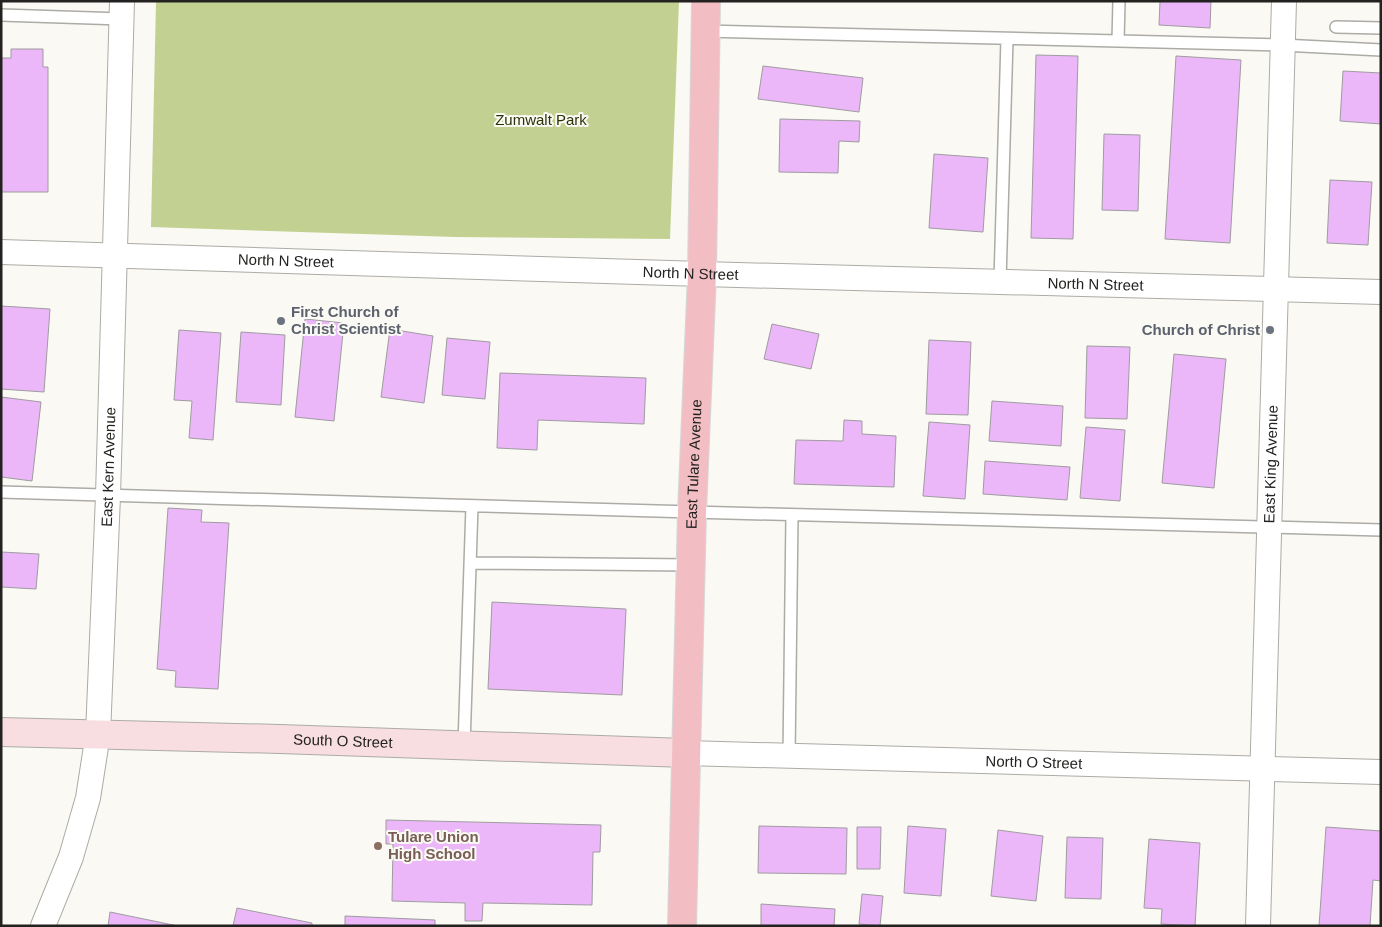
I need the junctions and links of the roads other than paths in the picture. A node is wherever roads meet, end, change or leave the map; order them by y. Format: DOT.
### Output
graph roads {
  1 [pos="706,1"];
  2 [pos="1119,1"];
  3 [pos="1284,1"];
  4 [pos="122,10"];
  5 [pos="1,15"];
  6 [pos="1336,27"];
  7 [pos="1381,28"];
  8 [pos="705,31"];
  9 [pos="1007,39"];
  10 [pos="1118,41"];
  11 [pos="1282,45"];
  12 [pos="1381,50"];
  13 [pos="1,252"];
  14 [pos="115,256"];
  15 [pos="702,274"];
  16 [pos="1000,281"];
  17 [pos="1276,288"];
  18 [pos="1381,292"];
  19 [pos="1,492"];
  20 [pos="108,496"];
  21 [pos="472,506"];
  22 [pos="692,512"];
  23 [pos="792,515"];
  24 [pos="1269,527"];
  25 [pos="1381,530"];
  26 [pos="470,563"];
  27 [pos="691,565"];
  28 [pos="1,732"];
  29 [pos="98,734"];
  30 [pos="464,746"];
  31 [pos="686,753"];
  32 [pos="790,756"];
  33 [pos="1263,769"];
  34 [pos="1381,772"];
  35 [pos="43,926"];
  36 [pos="682,926"];
  37 [pos="1258,926"];
  1 -- 8 [label="main road, East Tulare Avenue"];
  2 -- 10 [label="lane"];
  3 -- 11 [label="street, East King Avenue"];
  4 -- 5 [label="lane"];
  4 -- 14 [label="street, East Kern Avenue"];
  6 -- 7 [label="lane"];
  8 -- 9 [label="lane"];
  8 -- 15 [label="main road, East Tulare Avenue"];
  9 -- 10 [label="lane"];
  9 -- 16 [label="lane"];
  10 -- 11 [label="lane"];
  11 -- 12 [label="lane"];
  11 -- 17 [label="street, East King Avenue"];
  13 -- 14 [label="street, North N Street"];
  14 -- 15 [label="street, North N Street"];
  14 -- 20 [label="street, East Kern Avenue"];
  15 -- 16 [label="street, North N Street"];
  15 -- 22 [label="main road, East Tulare Avenue"];
  16 -- 17 [label="street, North N Street"];
  17 -- 18 [label="street, North N Street"];
  17 -- 24 [label="street, East King Avenue"];
  19 -- 20 [label="lane"];
  20 -- 21 [label="lane"];
  20 -- 29 [label="street, East Kern Avenue"];
  21 -- 22 [label="lane"];
  21 -- 26 [label="lane"];
  22 -- 23 [label="lane"];
  22 -- 27 [label="main road, East Tulare Avenue"];
  23 -- 24 [label="lane"];
  23 -- 32 [label="lane"];
  24 -- 25 [label="lane"];
  24 -- 33 [label="street, East King Avenue"];
  26 -- 27 [label="lane"];
  26 -- 30 [label="lane"];
  27 -- 31 [label="main road, East Tulare Avenue"];
  28 -- 29 [label="main road, South O Street"];
  29 -- 30 [label="main road, South O Street"];
  29 -- 35 [label="street, East Kern Avenue"];
  30 -- 31 [label="main road, South O Street"];
  31 -- 32 [label="street, North O Street"];
  31 -- 36 [label="main road, East Tulare Avenue"];
  32 -- 33 [label="street, North O Street"];
  33 -- 34 [label="street, North O Street"];
  33 -- 37 [label="street, East King Avenue"];
}
